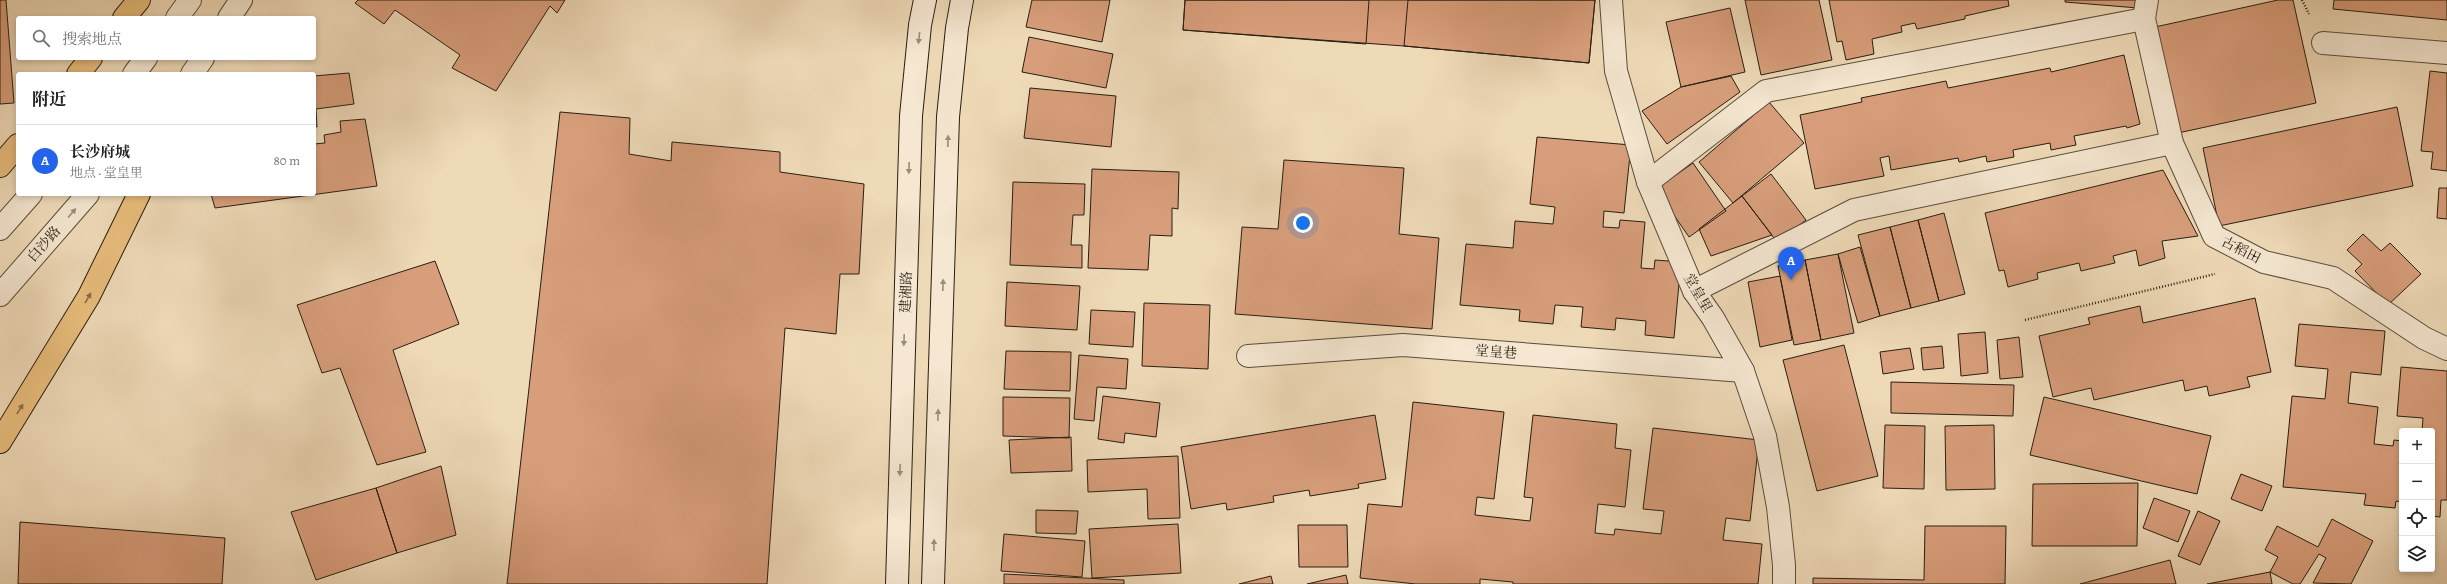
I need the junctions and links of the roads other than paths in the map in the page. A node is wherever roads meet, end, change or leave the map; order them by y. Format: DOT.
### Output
graph roads {
  1 [pos="139,0"];
  2 [pos="190,0"];
  3 [pos="241,0"];
  4 [pos="925,0"];
  5 [pos="962,0"];
  6 [pos="1611,0"];
  7 [pos="2145,9"];
  8 [pos="126,16"];
  9 [pos="178,16"];
  10 [pos="230,16"];
  11 [pos="2323,43"];
  12 [pos="2447,53"];
  13 [pos="89,60"];
  14 [pos="144,60"];
  15 [pos="202,60"];
  16 [pos="80,72"];
  17 [pos="136,72"];
  18 [pos="193,72"];
  19 [pos="2172,143"];
  20 [pos="16,147"];
  21 [pos="0,166"];
  22 [pos="1648,182"];
  23 [pos="29,196"];
  24 [pos="86,196"];
  25 [pos="138,196"];
  26 [pos="0,229"];
  27 [pos="1694,291"];
  28 [pos="0,295"];
  29 [pos="2447,349"];
  30 [pos="1248,356"];
  31 [pos="1743,371"];
  32 [pos="0,442"];
  33 [pos="897,584"];
  34 [pos="934,584"];
  35 [pos="1784,584"];
  1 -- 8 [label="main road"];
  2 -- 9 [label="street"];
  3 -- 10 [label="street"];
  4 -- 33 [label="street, 建湘路, one-way"];
  34 -- 5 [label="street, one-way"];
  6 -- 22 [label="street, 堂皇里"];
  7 -- 19 [label="street, 古稻田"];
  7 -- 22 [label="street"];
  11 -- 12 [label="street"];
  13 -- 16 [label="main road"];
  14 -- 17 [label="street"];
  15 -- 18 [label="street"];
  19 -- 27 [label="street"];
  19 -- 29 [label="street, 古稻田"];
  20 -- 21 [label="main road"];
  22 -- 27 [label="street, 堂皇里"];
  23 -- 26 [label="street"];
  28 -- 24 [label="street, 白沙路, one-way"];
  32 -- 25 [label="main road, one-way"];
  27 -- 31 [label="street, 堂皇里"];
  30 -- 31 [label="street, 堂皇巷"];
  31 -- 35 [label="street, 堂皇里"];
}
